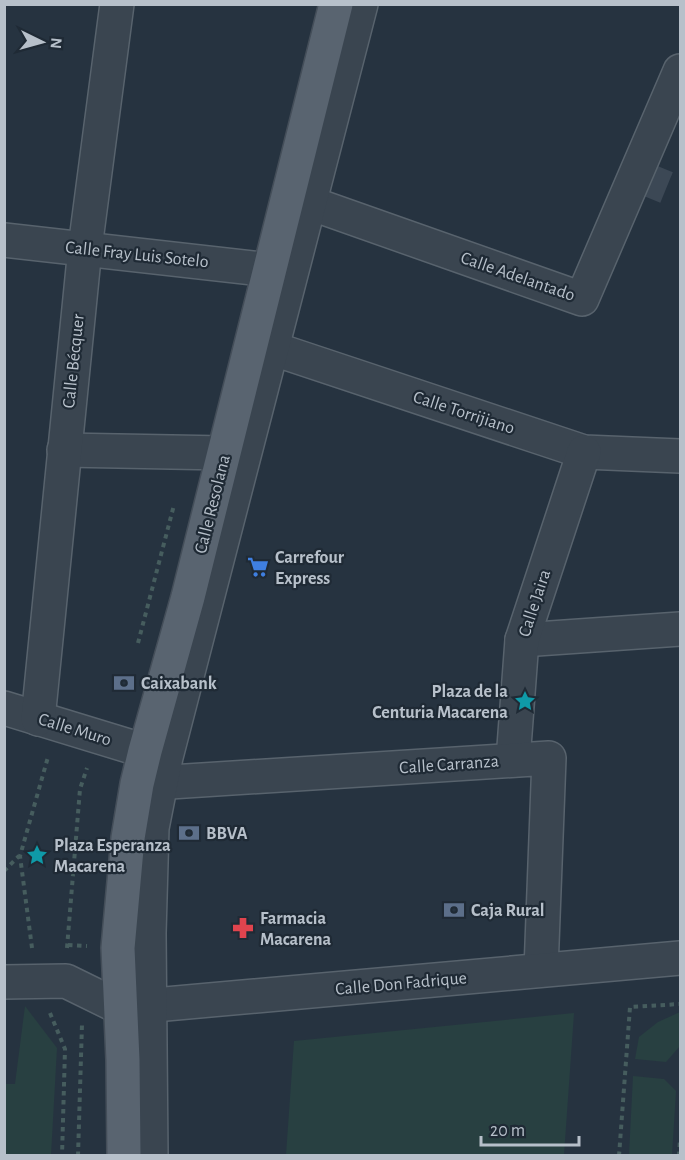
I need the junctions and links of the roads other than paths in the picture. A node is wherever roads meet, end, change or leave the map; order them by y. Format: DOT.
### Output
graph roads {
  1 [pos="117,4"];
  2 [pos="336,4"];
  3 [pos="361,4"];
  4 [pos="681,71"];
  5 [pos="299,200"];
  6 [pos="4,240"];
  7 [pos="85,248"];
  8 [pos="270,270"];
  9 [pos="262,345"];
  10 [pos="64,450"];
  11 [pos="584,452"];
  12 [pos="225,453"];
  13 [pos="681,456"];
  14 [pos="681,629"];
  15 [pos="522,640"];
  16 [pos="4,708"];
  17 [pos="48,721"];
  18 [pos="145,751"];
  19 [pos="513,760"];
  20 [pos="149,783"];
  21 [pos="681,958"];
  22 [pos="541,970"];
  23 [pos="4,982"];
  24 [pos="135,1007"];
  25 [pos="124,1155"];
  26 [pos="151,1155"];
  1 -- 7 [label="street, Calle Bécquer"];
  2 -- 5 [label="main road, Calle Resolana"];
  3 -- 5 [label="street, Calle Resolana"];
  4 -- 5 [label="street, Calle Adelantado"];
  5 -- 8 [label="main road, Calle Resolana"];
  5 -- 9 [label="street, Calle Resolana"];
  6 -- 7 [label="street, Calle Fray Luis Sotelo"];
  7 -- 8 [label="street, Calle Fray Luis Sotelo"];
  7 -- 10 [label="street, Calle Bécquer"];
  8 -- 9 [label="main road, Calle Resolana"];
  9 -- 11 [label="street, Calle Torrijiano"];
  9 -- 12 [label="main road, Calle Resolana"];
  9 -- 20 [label="street, Calle Resolana"];
  10 -- 12 [label="street"];
  10 -- 17 [label="street, Calle Bécquer"];
  11 -- 13 [label="street, Calle Torrijiano"];
  11 -- 15 [label="street, Calle Jaira"];
  12 -- 18 [label="main road, Calle Resolana"];
  14 -- 15 [label="street"];
  15 -- 19 [label="street, Calle Jaira"];
  16 -- 17 [label="street, Calle Muro"];
  17 -- 18 [label="street, Calle Muro"];
  18 -- 20 [label="main road, Calle Resolana"];
  19 -- 20 [label="street, Calle Carranza"];
  19 -- 22 [label="street, Calle Carranza"];
  20 -- 24 [label="main road, Calle Resolana"];
  21 -- 22 [label="street, Calle Don Fadrique"];
  22 -- 24 [label="street, Calle Don Fadrique"];
  23 -- 24 [label="street"];
  24 -- 25 [label="main road, Calle Resolana"];
  24 -- 26 [label="street"];
}
